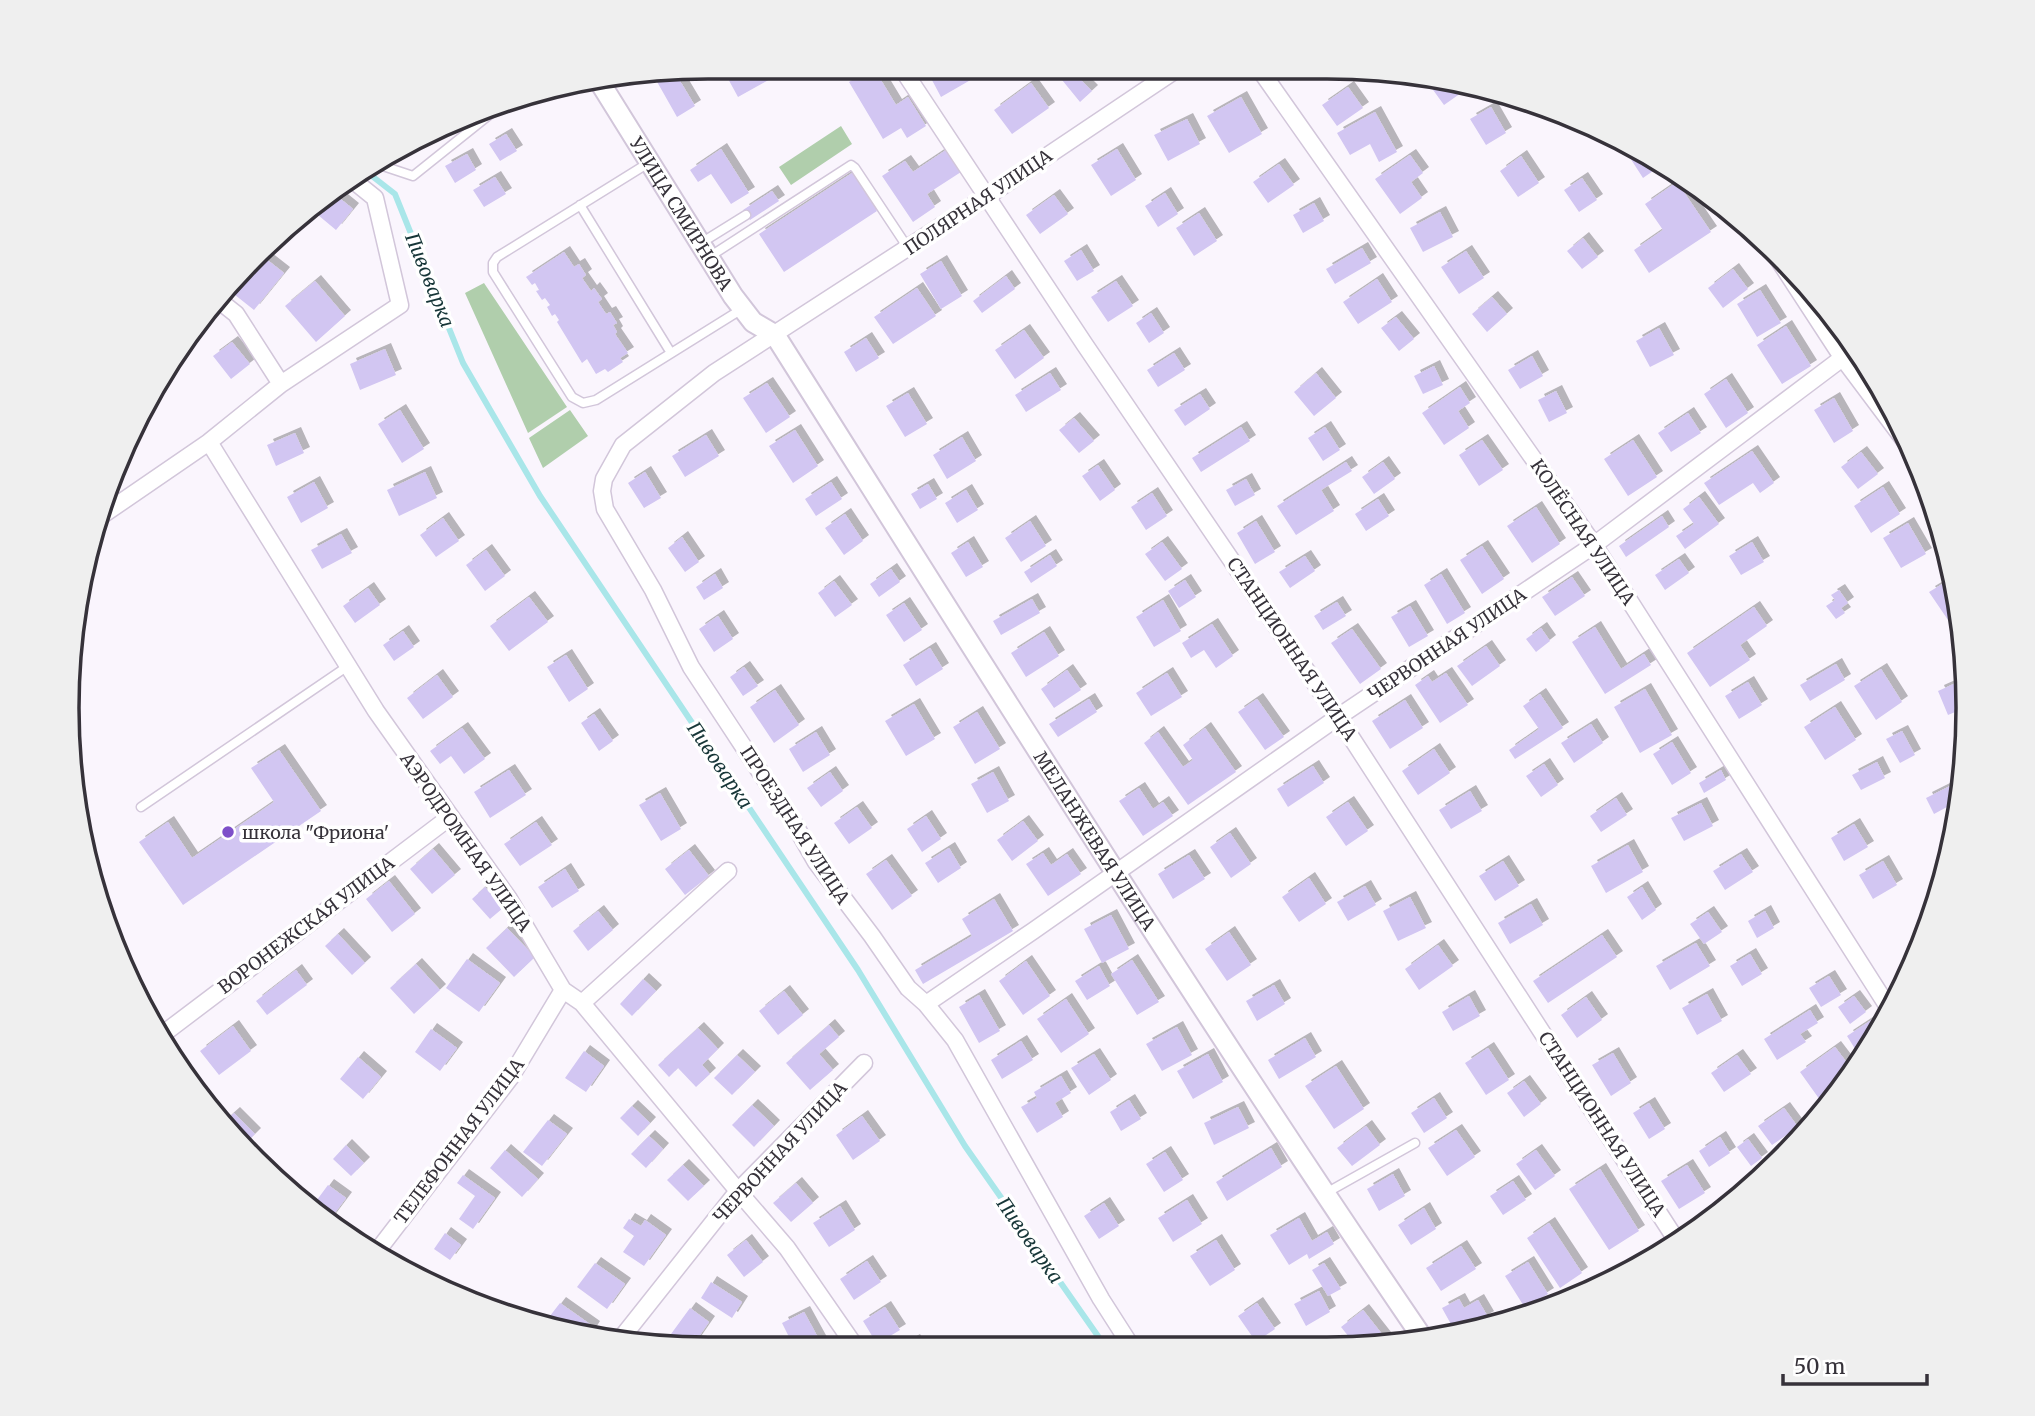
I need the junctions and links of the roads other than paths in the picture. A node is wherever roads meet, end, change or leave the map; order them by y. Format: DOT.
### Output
graph roads {
  1 [pos="909,79"];
  2 [pos="1161,79"];
  3 [pos="1267,79"];
  4 [pos="603,88"];
  5 [pos="481,122"];
  6 [pos="650,161"];
  7 [pos="386,167"];
  8 [pos="358,185"];
  9 [pos="986,197"];
  10 [pos="580,205"];
  11 [pos="746,215"];
  12 [pos="908,248"];
  13 [pos="705,250"];
  14 [pos="1801,295"];
  15 [pos="225,305"];
  16 [pos="742,309"];
  17 [pos="775,335"];
  18 [pos="671,353"];
  19 [pos="1847,354"];
  20 [pos="1842,357"];
  21 [pos="281,384"];
  22 [pos="1879,406"];
  23 [pos="209,442"];
  24 [pos="111,509"];
  25 [pos="1594,545"];
  26 [pos="348,666"];
  27 [pos="1338,717"];
  28 [pos="141,807"];
  29 [pos="450,817"];
  30 [pos="728,871"];
  31 [pos="1116,874"];
  32 [pos="562,990"];
  33 [pos="1884,1000"];
  34 [pos="582,1003"];
  35 [pos="926,1004"];
  36 [pos="168,1030"];
  37 [pos="864,1063"];
  38 [pos="1415,1143"];
  39 [pos="738,1191"];
  40 [pos="1325,1194"];
  41 [pos="1672,1234"];
  42 [pos="381,1246"];
  43 [pos="1418,1331"];
  44 [pos="626,1332"];
  45 [pos="849,1337"];
  46 [pos="1125,1337"];
  1 -- 9 [label="street, СТАНЦИОННАЯ УЛИЦА"];
  2 -- 9 [label="street, ПОЛЯРНАЯ УЛИЦА"];
  3 -- 25 [label="street, КОЛЁСНАЯ УЛИЦА"];
  4 -- 6 [label="street, УЛИЦА СМИРНОВА"];
  5 -- 7 [label="lane"];
  6 -- 10 [label="lane"];
  6 -- 13 [label="street, УЛИЦА СМИРНОВА"];
  8 -- 21 [label="street"];
  9 -- 12 [label="street, ПОЛЯРНАЯ УЛИЦА"];
  9 -- 27 [label="street, СТАНЦИОННАЯ УЛИЦА"];
  10 -- 18 [label="lane"];
  10 -- 18 [label="lane"];
  11 -- 13 [label="lane"];
  12 -- 13 [label="lane"];
  12 -- 17 [label="street, ПОЛЯРНАЯ УЛИЦА"];
  13 -- 16 [label="street, УЛИЦА СМИРНОВА"];
  14 -- 20 [label="street"];
  15 -- 21 [label="street"];
  16 -- 17 [label="street, УЛИЦА СМИРНОВА"];
  16 -- 18 [label="lane"];
  17 -- 31 [label="street, МЕЛАНЖЕВАЯ УЛИЦА"];
  17 -- 35 [label="street, ПРОЕЗДНАЯ УЛИЦА"];
  19 -- 20 [label="street, ЧЕРВОННАЯ УЛИЦА"];
  20 -- 22 [label="street"];
  20 -- 25 [label="street, ЧЕРВОННАЯ УЛИЦА"];
  21 -- 23 [label="street"];
  23 -- 24 [label="street"];
  23 -- 26 [label="street, АЭРОДРОМНАЯ УЛИЦА"];
  25 -- 27 [label="street, ЧЕРВОННАЯ УЛИЦА"];
  25 -- 33 [label="street, КОЛЁСНАЯ УЛИЦА"];
  26 -- 28 [label="lane"];
  26 -- 29 [label="street, АЭРОДРОМНАЯ УЛИЦА"];
  27 -- 31 [label="street, ЧЕРВОННАЯ УЛИЦА"];
  27 -- 41 [label="street, СТАНЦИОННАЯ УЛИЦА"];
  29 -- 32 [label="street, АЭРОДРОМНАЯ УЛИЦА"];
  29 -- 36 [label="street, ВОРОНЕЖСКАЯ УЛИЦА"];
  30 -- 34 [label="street"];
  31 -- 35 [label="street, ЧЕРВОННАЯ УЛИЦА"];
  31 -- 40 [label="street, МЕЛАНЖЕВАЯ УЛИЦА"];
  32 -- 34 [label="street, АЭРОДРОМНАЯ УЛИЦА"];
  32 -- 42 [label="street, ТЕЛЕФОННАЯ УЛИЦА"];
  34 -- 39 [label="street, АЭРОДРОМНАЯ УЛИЦА"];
  35 -- 46 [label="street, ПРОЕЗДНАЯ УЛИЦА"];
  37 -- 39 [label="street, ЧЕРВОННАЯ УЛИЦА"];
  38 -- 40 [label="lane"];
  39 -- 44 [label="street, ЧЕРВОННАЯ УЛИЦА"];
  39 -- 45 [label="street, АЭРОДРОМНАЯ УЛИЦА"];
  40 -- 43 [label="street, МЕЛАНЖЕВАЯ УЛИЦА"];
}
